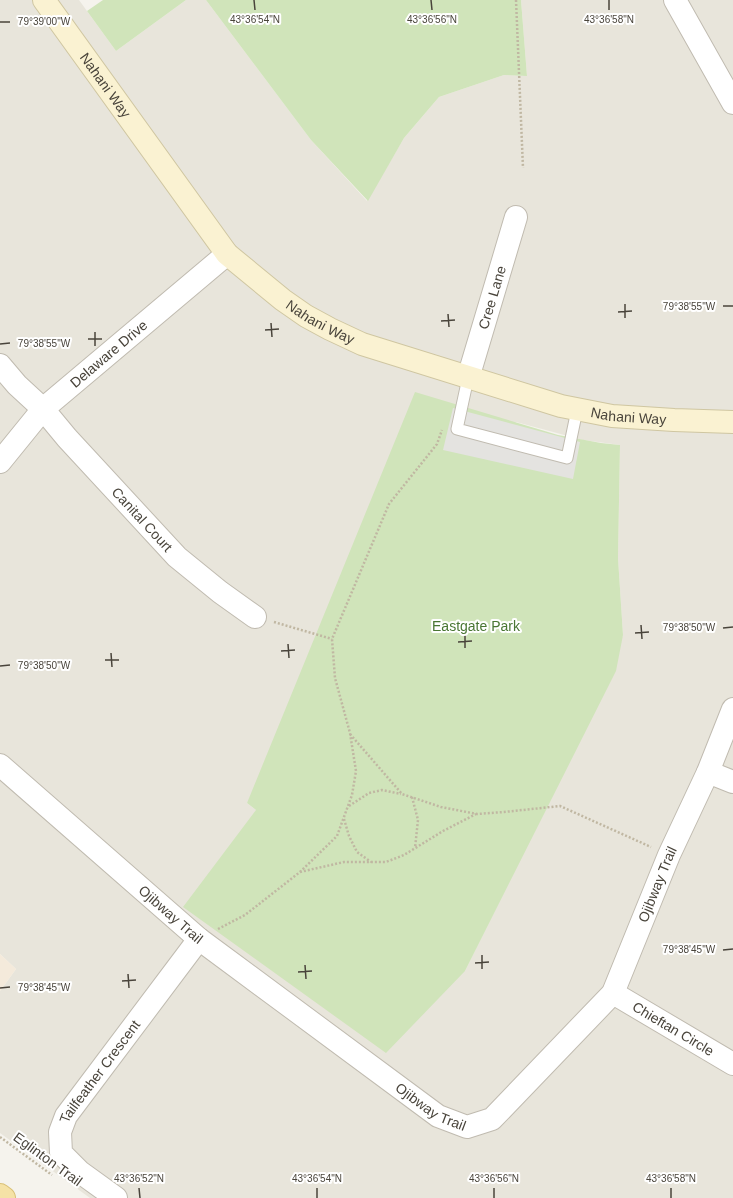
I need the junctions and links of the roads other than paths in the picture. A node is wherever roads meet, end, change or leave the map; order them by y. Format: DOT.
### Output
graph roads {
  1 [pos="46,0"];
  2 [pos="675,0"];
  3 [pos="733,103"];
  4 [pos="516,217"];
  5 [pos="226,254"];
  6 [pos="0,365"];
  7 [pos="468,378"];
  8 [pos="43,409"];
  9 [pos="578,410"];
  10 [pos="733,422"];
  11 [pos="0,462"];
  12 [pos="255,617"];
  13 [pos="733,709"];
  14 [pos="0,765"];
  15 [pos="708,772"];
  16 [pos="733,782"];
  17 [pos="199,939"];
  18 [pos="612,993"];
  19 [pos="733,1064"];
  20 [pos="0,1195"];
  21 [pos="4,1198"];
  22 [pos="116,1198"];
  1 -- 5 [label="street, Nahani Way"];
  2 -- 3 [label="street"];
  4 -- 7 [label="street, Cree Lane"];
  5 -- 7 [label="street, Nahani Way"];
  5 -- 8 [label="street, Delaware Drive"];
  6 -- 8 [label="street, Canital Court"];
  7 -- 9 [label="street, Nahani Way"];
  7 -- 9 [label="lane"];
  8 -- 11 [label="street, Delaware Drive"];
  8 -- 12 [label="street, Canital Court"];
  9 -- 10 [label="street, Nahani Way"];
  13 -- 15 [label="street, Ojibway Trail"];
  14 -- 17 [label="street, Ojibway Trail"];
  15 -- 16 [label="street"];
  15 -- 18 [label="street, Ojibway Trail"];
  17 -- 18 [label="street, Ojibway Trail"];
  17 -- 22 [label="street, Tailfeather Crescent"];
  18 -- 19 [label="street, Chieftan Circle"];
  20 -- 21 [label="main road"];
}
